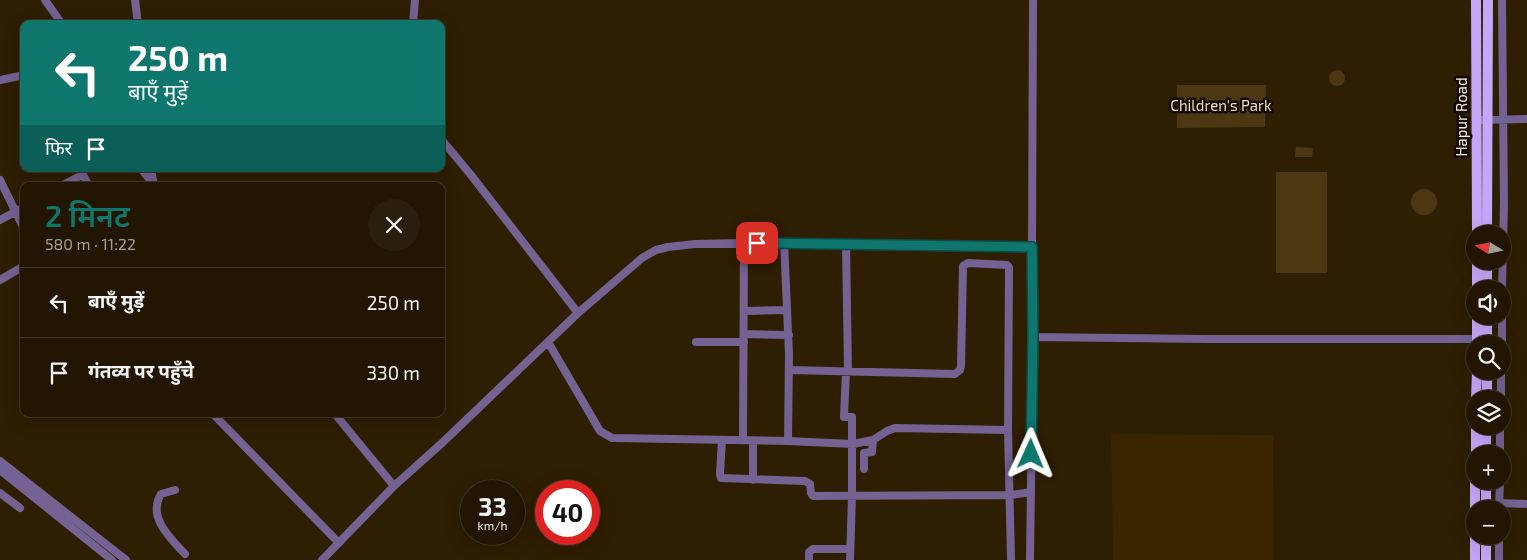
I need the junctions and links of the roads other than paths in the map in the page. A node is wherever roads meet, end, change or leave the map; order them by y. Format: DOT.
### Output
graph roads {
  1 [pos="45,0"];
  2 [pos="135,0"];
  3 [pos="414,0"];
  4 [pos="1033,0"];
  5 [pos="1476,0"];
  6 [pos="1488,0"];
  7 [pos="1502,0"];
  8 [pos="59,20"];
  9 [pos="138,20"];
  10 [pos="413,20"];
  11 [pos="20,76"];
  12 [pos="0,80"];
  13 [pos="1503,119"];
  14 [pos="1527,119"];
  15 [pos="1483,120"];
  16 [pos="445,144"];
  17 [pos="81,172"];
  18 [pos="143,172"];
  19 [pos="0,180"];
  20 [pos="67,182"];
  21 [pos="151,182"];
  22 [pos="9,200"];
  23 [pos="0,205"];
  24 [pos="20,208"];
  25 [pos="14,212"];
  26 [pos="0,220"];
  27 [pos="20,222"];
  28 [pos="1477,225"];
  29 [pos="1487,225"];
  30 [pos="784,242"];
  31 [pos="744,243"];
  32 [pos="846,244"];
  33 [pos="1032,247"];
  34 [pos="20,268"];
  35 [pos="0,280"];
  36 [pos="1502,280"];
  37 [pos="787,310"];
  38 [pos="744,311"];
  39 [pos="578,313"];
  40 [pos="788,335"];
  41 [pos="1033,337"];
  42 [pos="744,338"];
  43 [pos="1466,341"];
  44 [pos="548,342"];
  45 [pos="696,342"];
  46 [pos="789,370"];
  47 [pos="847,371"];
  48 [pos="216,417"];
  49 [pos="336,417"];
  50 [pos="1008,430"];
  51 [pos="722,440"];
  52 [pos="743,440"];
  53 [pos="753,440"];
  54 [pos="873,440"];
  55 [pos="788,441"];
  56 [pos="852,444"];
  57 [pos="0,461"];
  58 [pos="864,469"];
  59 [pos="0,470"];
  60 [pos="753,480"];
  61 [pos="394,486"];
  62 [pos="175,490"];
  63 [pos="1031,492"];
  64 [pos="0,493"];
  65 [pos="1011,495"];
  66 [pos="852,496"];
  67 [pos="1527,504"];
  68 [pos="1511,505"];
  69 [pos="20,508"];
  70 [pos="339,542"];
  71 [pos="1474,545"];
  72 [pos="1486,545"];
  73 [pos="1499,545"];
  74 [pos="850,548"];
  75 [pos="185,554"];
  76 [pos="112,560"];
  77 [pos="126,560"];
  78 [pos="322,560"];
  79 [pos="809,560"];
  80 [pos="850,560"];
  81 [pos="1011,560"];
  82 [pos="1030,560"];
  83 [pos="1474,560"];
  84 [pos="1486,560"];
  85 [pos="1499,560"];
  1 -- 8 [label="street"];
  2 -- 9 [label="street"];
  3 -- 10 [label="street"];
  4 -- 33 [label="street"];
  5 -- 15 [label="main road, Hapur Road"];
  6 -- 15 [label="main road, Hapur Road"];
  7 -- 13 [label="street"];
  11 -- 12 [label="street"];
  13 -- 14 [label="street"];
  13 -- 15 [label="street"];
  13 -- 36 [label="street"];
  15 -- 28 [label="main road, Hapur Road"];
  15 -- 29 [label="main road, Hapur Road"];
  16 -- 39 [label="street"];
  17 -- 20 [label="street"];
  18 -- 21 [label="street"];
  19 -- 22 [label="street"];
  22 -- 23 [label="street"];
  22 -- 25 [label="street"];
  24 -- 25 [label="street"];
  25 -- 26 [label="street"];
  25 -- 27 [label="street"];
  30 -- 31 [label="street"];
  30 -- 32 [label="street"];
  30 -- 37 [label="street"];
  31 -- 38 [label="street"];
  31 -- 39 [label="street"];
  32 -- 33 [label="street"];
  32 -- 47 [label="street"];
  33 -- 41 [label="street"];
  34 -- 35 [label="street"];
  37 -- 38 [label="street"];
  37 -- 40 [label="street"];
  38 -- 42 [label="street"];
  39 -- 44 [label="street"];
  40 -- 42 [label="street"];
  40 -- 46 [label="street"];
  41 -- 43 [label="street"];
  41 -- 63 [label="street"];
  42 -- 45 [label="street"];
  42 -- 52 [label="street"];
  44 -- 51 [label="street"];
  44 -- 61 [label="street"];
  46 -- 47 [label="street"];
  46 -- 55 [label="street"];
  47 -- 50 [label="street"];
  47 -- 56 [label="street"];
  48 -- 70 [label="street"];
  49 -- 61 [label="street"];
  50 -- 54 [label="street"];
  50 -- 65 [label="street"];
  51 -- 52 [label="street"];
  51 -- 60 [label="street"];
  52 -- 53 [label="street"];
  53 -- 55 [label="street"];
  53 -- 60 [label="street"];
  54 -- 56 [label="street"];
  54 -- 58 [label="street"];
  55 -- 56 [label="street"];
  56 -- 66 [label="street"];
  57 -- 77 [label="street"];
  59 -- 76 [label="street"];
  60 -- 66 [label="street"];
  61 -- 70 [label="street"];
  62 -- 75 [label="street"];
  63 -- 65 [label="street"];
  63 -- 82 [label="street"];
  64 -- 69 [label="street"];
  65 -- 66 [label="street"];
  65 -- 81 [label="street"];
  66 -- 74 [label="street"];
  67 -- 68 [label="street"];
  70 -- 78 [label="street"];
  71 -- 83 [label="main road"];
  72 -- 84 [label="main road"];
  73 -- 85 [label="street"];
  74 -- 79 [label="street"];
  74 -- 80 [label="street"];
}
